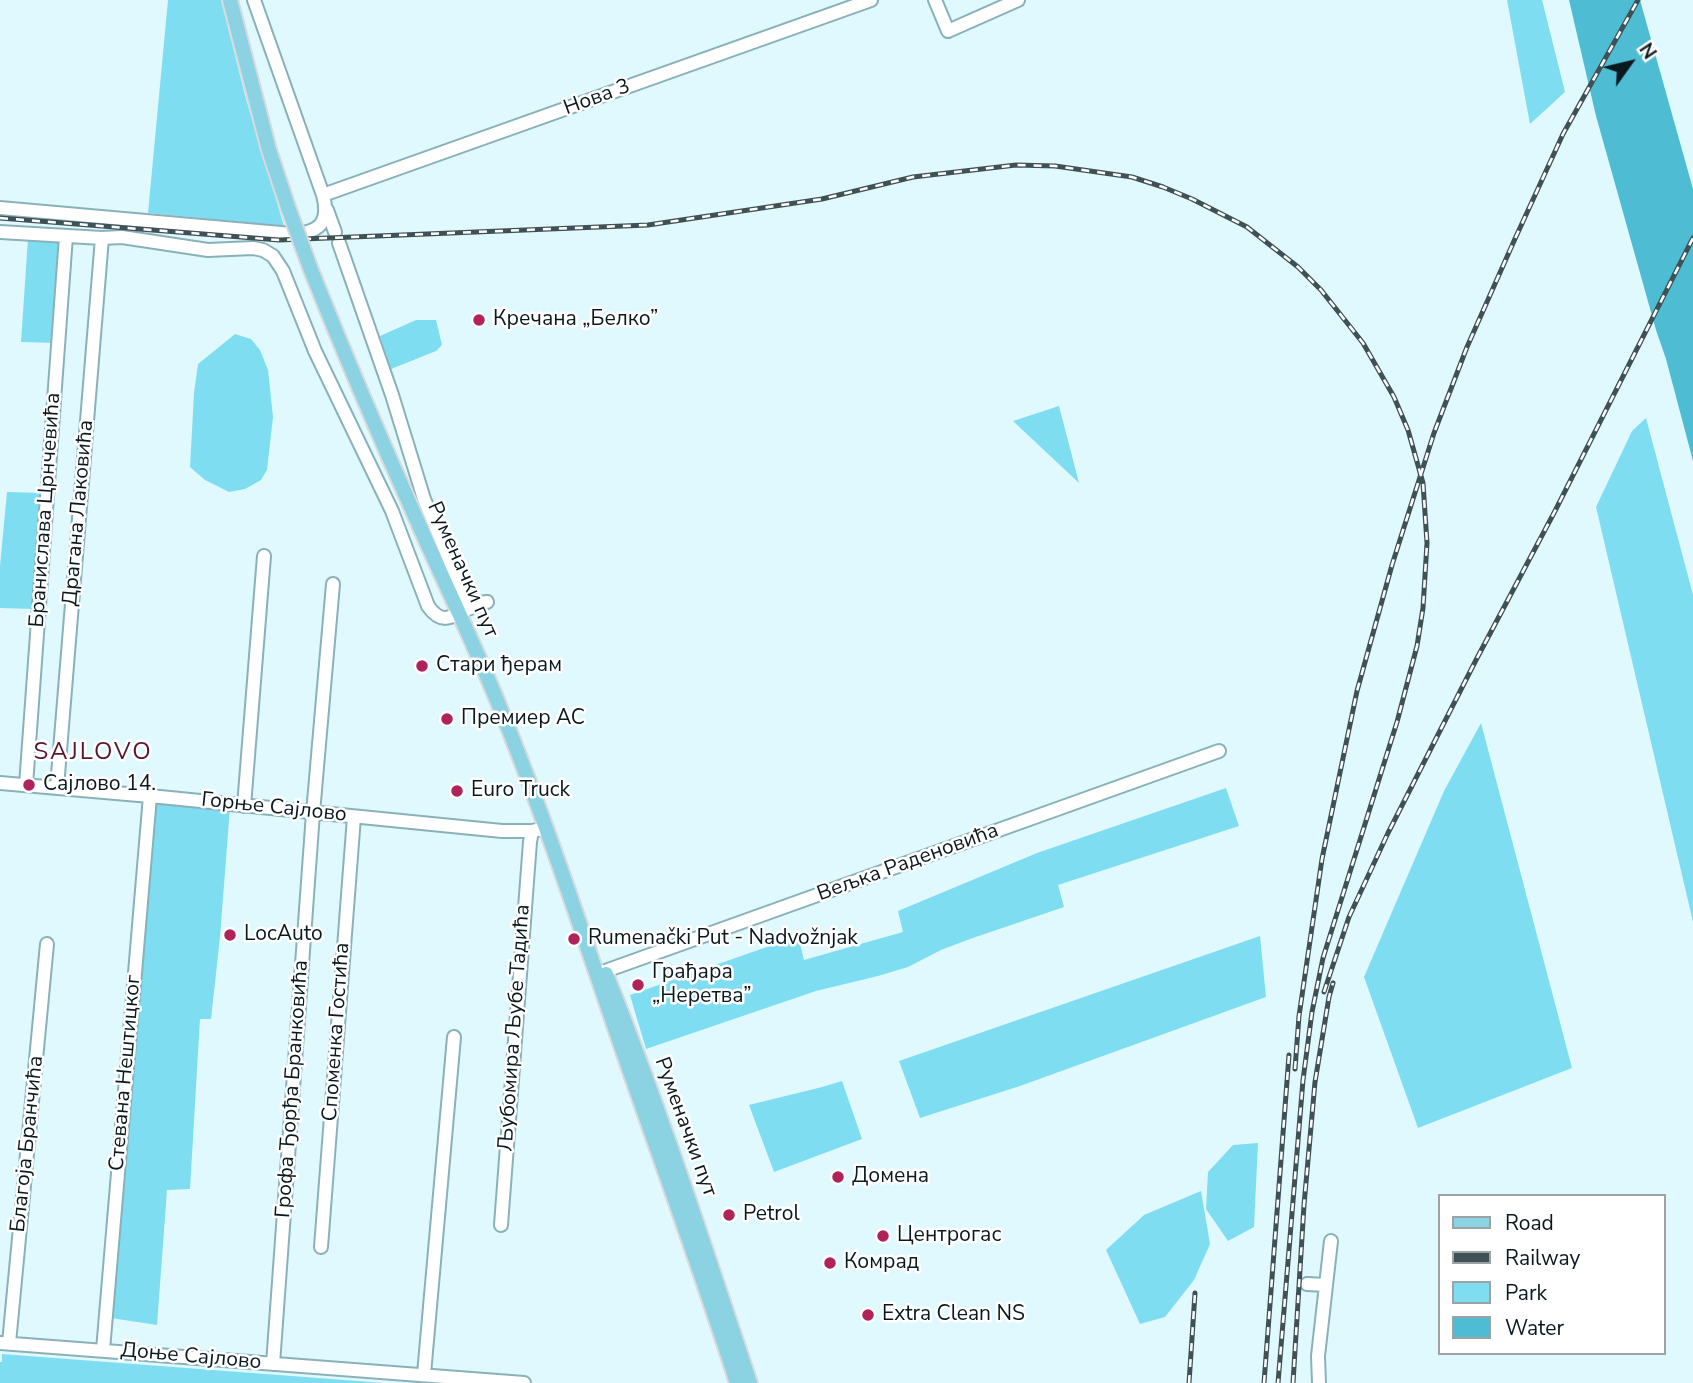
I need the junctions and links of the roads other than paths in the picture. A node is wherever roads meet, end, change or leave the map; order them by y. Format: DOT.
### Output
graph roads {
  1 [pos="230,0"];
  2 [pos="254,0"];
  3 [pos="871,0"];
  4 [pos="935,0"];
  5 [pos="1018,0"];
  6 [pos="324,201"];
  7 [pos="0,208"];
  8 [pos="0,232"];
  9 [pos="66,236"];
  10 [pos="102,238"];
  11 [pos="264,556"];
  12 [pos="333,584"];
  13 [pos="460,614"];
  14 [pos="1219,751"];
  15 [pos="0,783"];
  16 [pos="26,785"];
  17 [pos="57,787"];
  18 [pos="150,796"];
  19 [pos="244,806"];
  20 [pos="313,813"];
  21 [pos="354,817"];
  22 [pos="547,828"];
  23 [pos="532,831"];
  24 [pos="47,944"];
  25 [pos="601,973"];
  26 [pos="617,1015"];
  27 [pos="454,1037"];
  28 [pos="500,1225"];
  29 [pos="1331,1241"];
  30 [pos="321,1247"];
  31 [pos="1307,1284"];
  32 [pos="1326,1285"];
  33 [pos="4,1343"];
  34 [pos="103,1350"];
  35 [pos="273,1364"];
  36 [pos="424,1374"];
  37 [pos="524,1383"];
  38 [pos="737,1383"];
  39 [pos="750,1383"];
  40 [pos="1320,1383"];
  1 -- 13 [label="main road, Руменачки пут, bridge"];
  2 -- 6 [label="street"];
  3 -- 6 [label="street, Нова 3"];
  4 -- 5 [label="street"];
  6 -- 7 [label="street"];
  6 -- 13 [label="street"];
  8 -- 9 [label="street"];
  9 -- 10 [label="street"];
  9 -- 16 [label="street, Бранислава Црнчевића"];
  10 -- 13 [label="street"];
  10 -- 17 [label="street, Драгана Лаковића"];
  11 -- 19 [label="street"];
  12 -- 20 [label="street, Грофа Ђорђа Бранковића"];
  13 -- 22 [label="main road, Руменачки пут"];
  14 -- 25 [label="street, Вељка Раденовића"];
  15 -- 16 [label="street, Горње Сајлово"];
  16 -- 17 [label="street, Горње Сајлово"];
  17 -- 18 [label="street, Горње Сајлово"];
  18 -- 19 [label="street, Горње Сајлово"];
  18 -- 34 [label="street, Стевана Нештицког"];
  19 -- 20 [label="street, Горње Сајлово"];
  20 -- 21 [label="street, Горње Сајлово"];
  20 -- 35 [label="street, Грофа Ђорђа Бранковића"];
  21 -- 23 [label="street, Горње Сајлово"];
  21 -- 30 [label="street, Споменка Гостића"];
  22 -- 23 [label="street, Горње Сајлово"];
  22 -- 25 [label="main road, Руменачки пут"];
  23 -- 28 [label="street, Љубомира Љубе Тадића"];
  24 -- 33 [label="street, Благоја Бранчића"];
  25 -- 26 [label="main road, Руменачки пут"];
  26 -- 38 [label="main road, Руменачки пут"];
  26 -- 39 [label="main road, Руменачки пут"];
  27 -- 36 [label="street"];
  29 -- 32 [label="street"];
  31 -- 32 [label="street"];
  32 -- 40 [label="street"];
  33 -- 34 [label="street, Доње Сајлово"];
  34 -- 35 [label="street, Доње Сајлово"];
  35 -- 36 [label="street, Доње Сајлово"];
  36 -- 37 [label="street, Доње Сајлово"];
}
